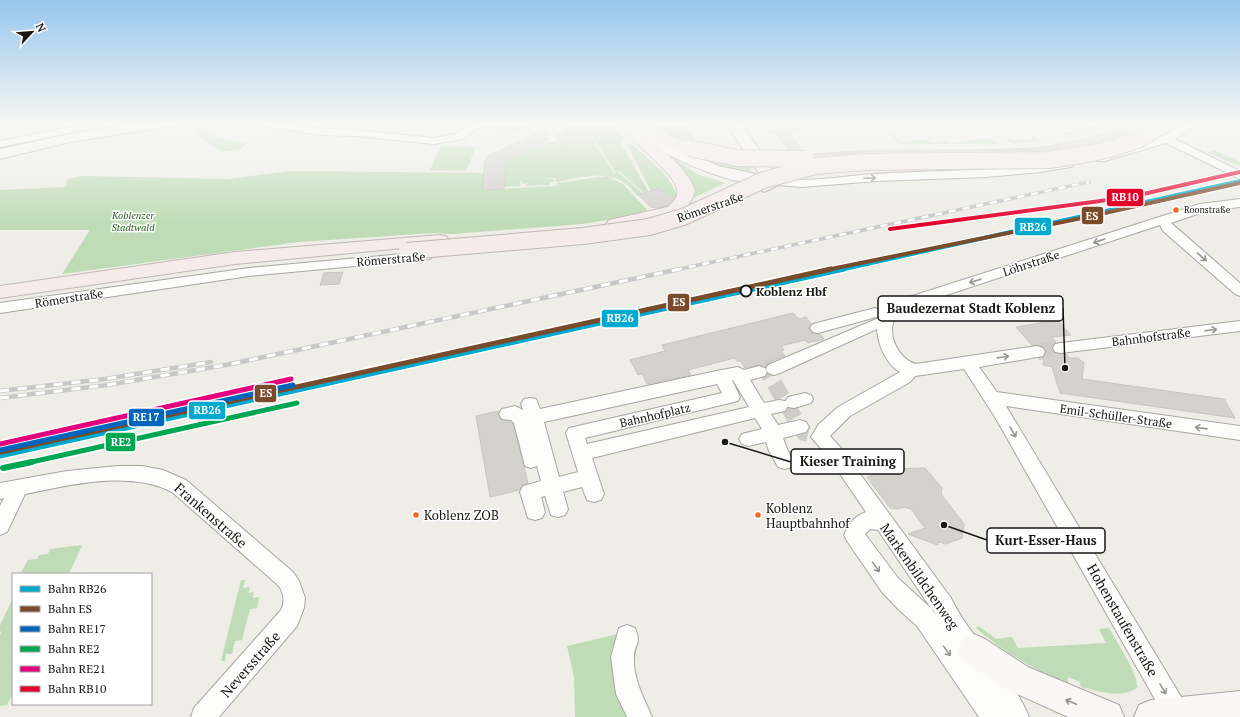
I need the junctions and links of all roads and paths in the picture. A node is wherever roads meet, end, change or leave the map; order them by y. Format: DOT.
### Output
graph roads {
  1 [pos="659,156"];
  2 [pos="680,156"];
  3 [pos="730,156"];
  4 [pos="756,156"];
  5 [pos="867,156"];
  6 [pos="1071,156"];
  7 [pos="1110,156"];
  8 [pos="1201,156"];
  9 [pos="818,159"];
  10 [pos="1049,160"];
  11 [pos="1238,174"];
  12 [pos="769,175"];
  13 [pos="1240,203"];
  14 [pos="674,211"];
  15 [pos="1166,219"];
  16 [pos="297,255"];
  17 [pos="1240,291"];
  18 [pos="0,292"];
  19 [pos="0,301"];
  20 [pos="0,308"];
  21 [pos="1240,326"];
  22 [pos="818,328"];
  23 [pos="1062,348"];
  24 [pos="1037,352"];
  25 [pos="968,362"];
  26 [pos="912,369"];
  27 [pos="721,376"];
  28 [pos="748,386"];
  29 [pos="993,398"];
  30 [pos="793,403"];
  31 [pos="760,411"];
  32 [pos="800,427"];
  33 [pos="773,433"];
  34 [pos="1240,434"];
  35 [pos="748,439"];
  36 [pos="785,462"];
  37 [pos="588,471"];
  38 [pos="552,486"];
  39 [pos="20,488"];
  40 [pos="0,491"];
  41 [pos="558,509"];
  42 [pos="535,512"];
  43 [pos="884,522"];
  44 [pos="0,526"];
  45 [pos="294,608"];
  46 [pos="626,636"];
  47 [pos="974,650"];
  48 [pos="1240,708"];
  49 [pos="1164,716"];
  50 [pos="203,717"];
  51 [pos="640,717"];
  52 [pos="993,717"];
  53 [pos="1017,717"];
  54 [pos="1107,717"];
  1 -- 14 [label="highway"];
  2 -- 12 [label="street"];
  3 -- 9 [label="highway, bridge"];
  4 -- 12 [label="street"];
  5 -- 9 [label="highway"];
  6 -- 10 [label="highway, bridge"];
  12 -- 7 [label="street, one-way"];
  8 -- 11 [label="street"];
  9 -- 14 [label="highway"];
  10 -- 12 [label="highway, bridge"];
  10 -- 16 [label="highway, bridge"];
  12 -- 20 [label="street, Römerstraße"];
  13 -- 15 [label="street, Löhrstraße"];
  14 -- 16 [label="highway"];
  15 -- 17 [label="street, one-way"];
  15 -- 26 [label="street, Löhrstraße, one-way"];
  16 -- 18 [label="highway"];
  16 -- 19 [label="highway"];
  23 -- 21 [label="street, Bahnhofstraße, one-way"];
  22 -- 28 [label="street, Bahnhofplatz"];
  25 -- 24 [label="street, one-way"];
  25 -- 26 [label="street"];
  25 -- 29 [label="street, Hohenstaufenstraße"];
  26 -- 43 [label="street, Markenbildchenweg"];
  27 -- 28 [label="street, Bahnhofplatz"];
  27 -- 37 [label="street, Bahnhofplatz"];
  27 -- 38 [label="street, Bahnhofplatz"];
  28 -- 31 [label="street"];
  34 -- 29 [label="street, Emil-Schüller-Straße, one-way"];
  29 -- 49 [label="street, Hohenstaufenstraße, one-way"];
  30 -- 31 [label="street, Bahnhofplatz"];
  31 -- 33 [label="street"];
  31 -- 37 [label="street, Bahnhofplatz"];
  32 -- 33 [label="street"];
  33 -- 35 [label="street"];
  33 -- 36 [label="street"];
  37 -- 38 [label="street, Bahnhofplatz"];
  38 -- 41 [label="street, Bahnhofplatz"];
  38 -- 42 [label="street, Bahnhofplatz"];
  39 -- 40 [label="street, Frankenstraße"];
  39 -- 44 [label="street"];
  39 -- 45 [label="street, Frankenstraße"];
  43 -- 47 [label="street, Markenbildchenweg"];
  43 -- 52 [label="street, Markenbildchenweg, one-way"];
  45 -- 50 [label="street, Neversstraße"];
  46 -- 51 [label="street"];
  47 -- 53 [label="street, Markenbildchenweg"];
  54 -- 47 [label="street, one-way"];
  48 -- 49 [label="street"];
}
